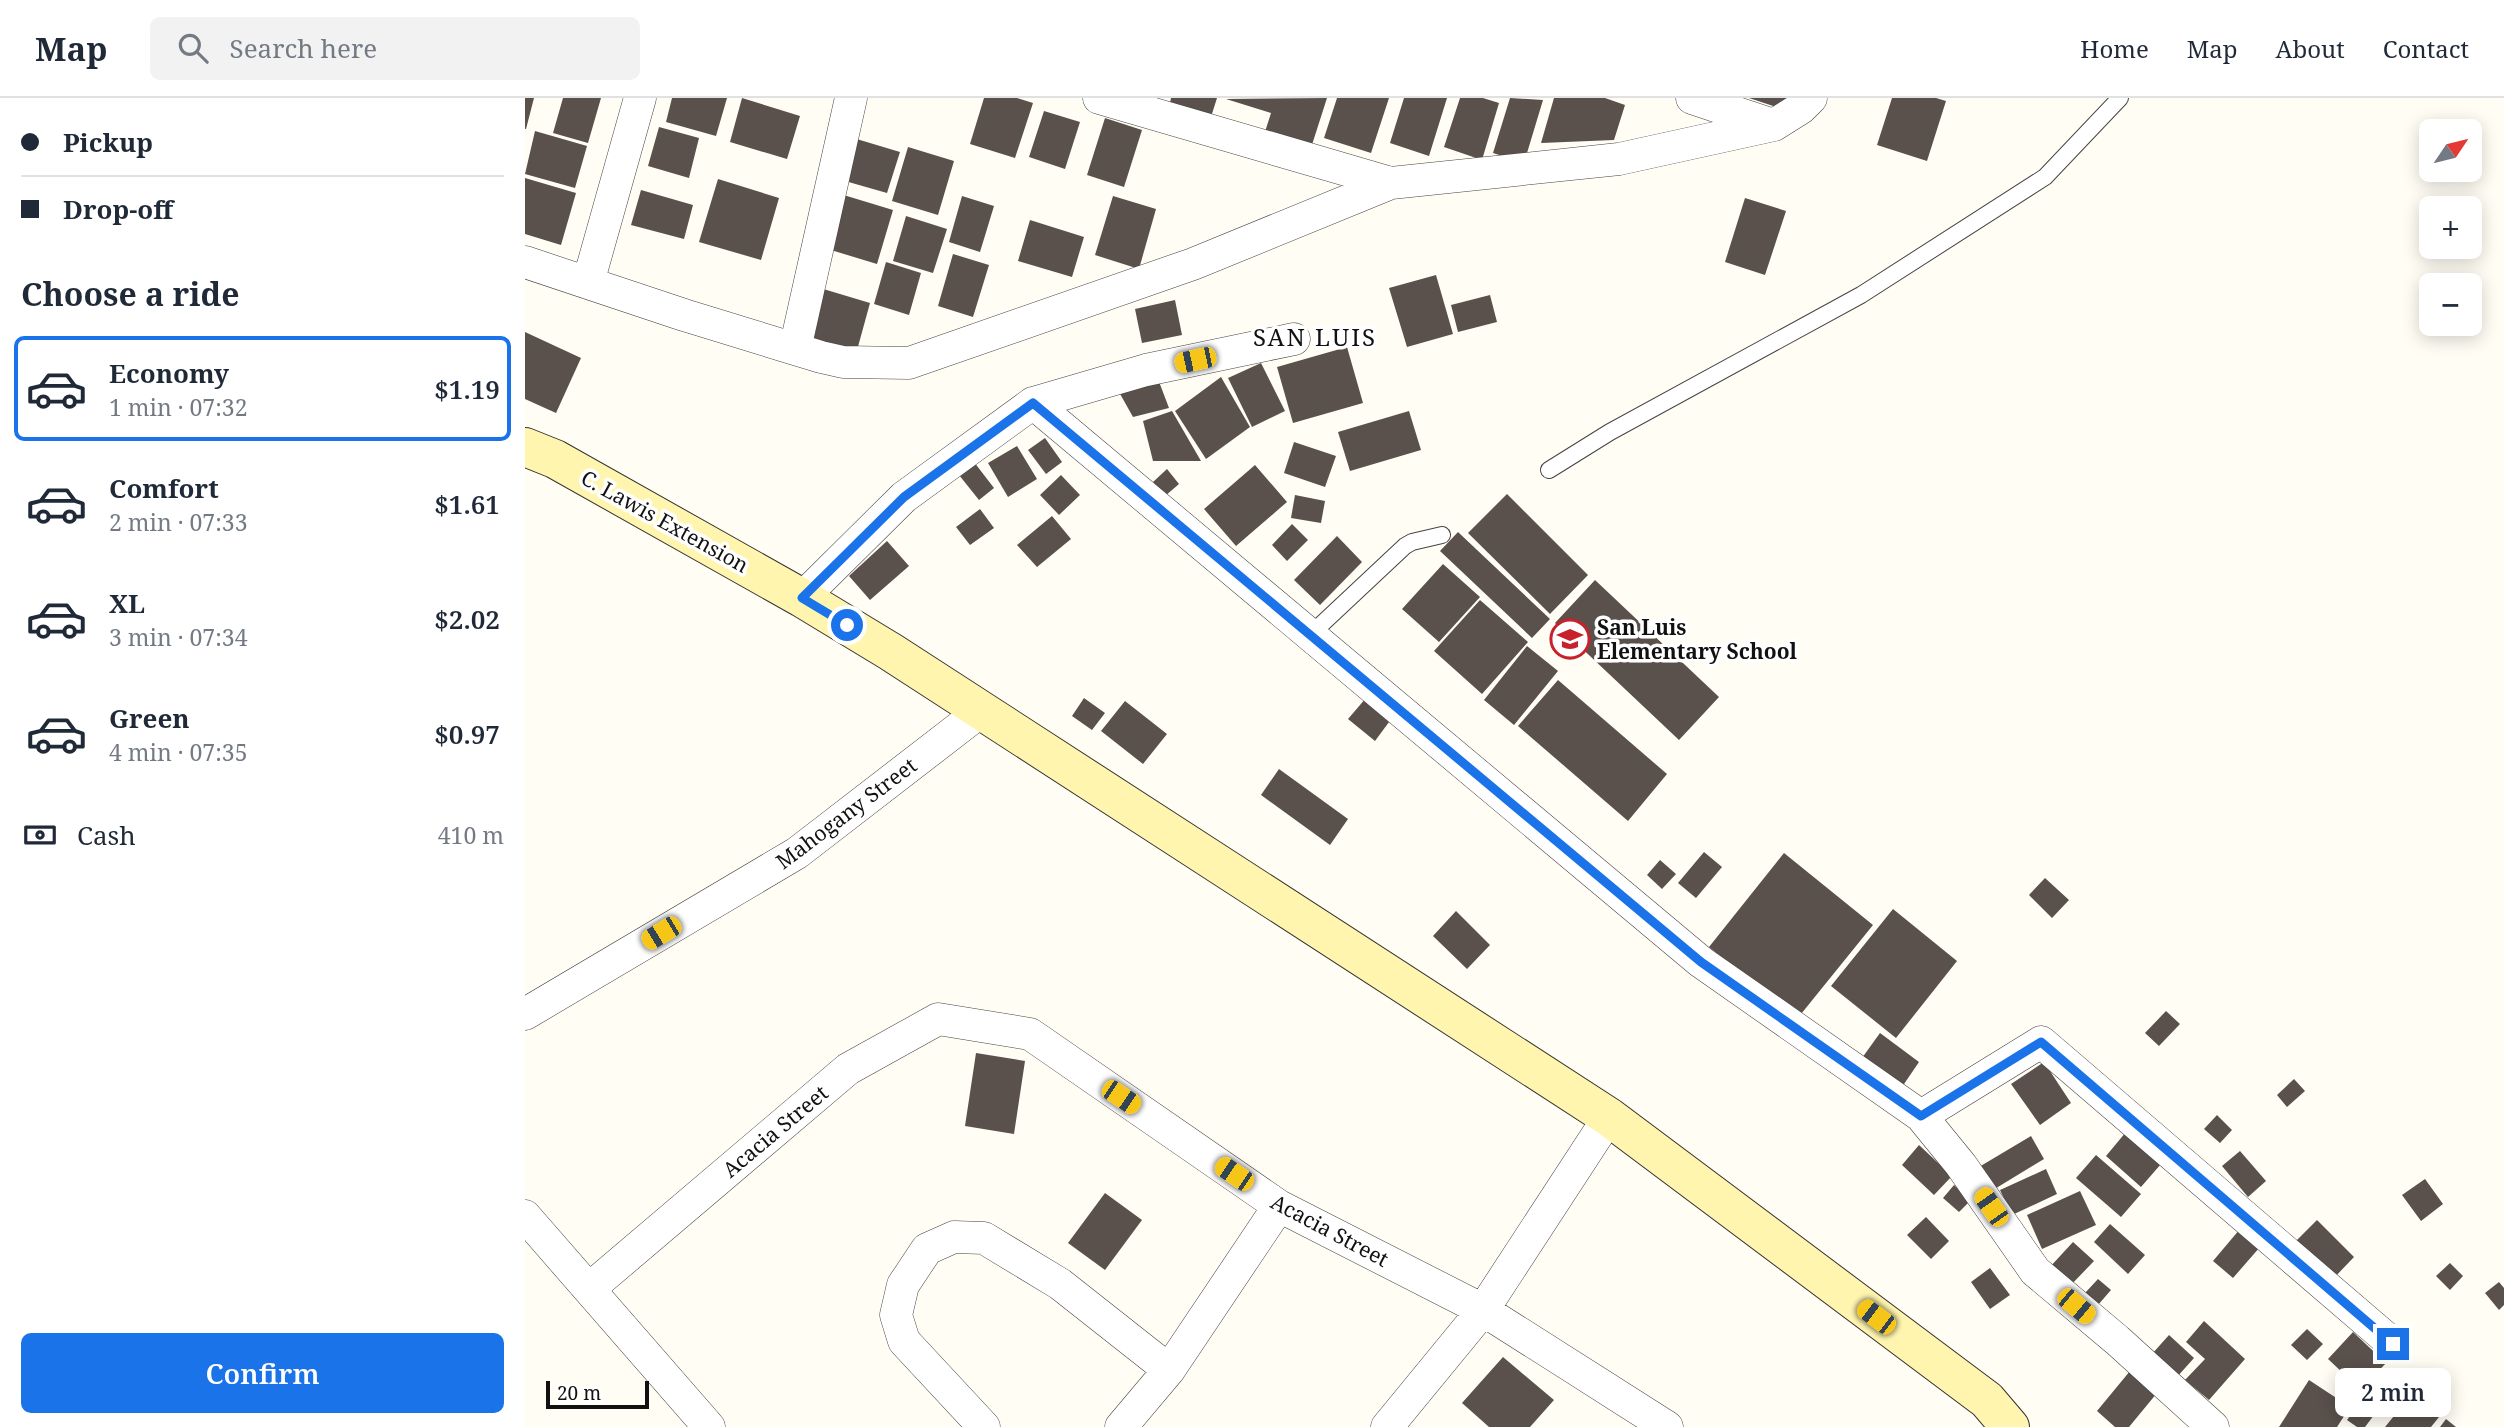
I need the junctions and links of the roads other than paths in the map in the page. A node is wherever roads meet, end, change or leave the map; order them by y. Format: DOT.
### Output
graph roads {
  1 [pos="641,98"];
  2 [pos="851,98"];
  3 [pos="1099,98"];
  4 [pos="1692,98"];
  5 [pos="1811,98"];
  6 [pos="2120,98"];
  7 [pos="1774,125"];
  8 [pos="1391,183"];
  9 [pos="525,262"];
  10 [pos="588,283"];
  11 [pos="1294,339"];
  12 [pos="795,349"];
  13 [pos="1033,403"];
  14 [pos="525,447"];
  15 [pos="1549,470"];
  16 [pos="1442,535"];
  17 [pos="802,598"];
  18 [pos="1309,636"];
  19 [pos="981,711"];
  20 [pos="525,1014"];
  21 [pos="1921,1116"];
  22 [pos="1609,1117"];
  23 [pos="1279,1206"];
  24 [pos="525,1216"];
  25 [pos="589,1289"];
  26 [pos="1483,1310"];
  27 [pos="2393,1344"];
  28 [pos="1169,1370"];
  29 [pos="709,1427"];
  30 [pos="984,1427"];
  31 [pos="1121,1427"];
  32 [pos="1387,1427"];
  33 [pos="1667,1427"];
  34 [pos="2010,1427"];
  35 [pos="2213,1427"];
  1 -- 10 [label="street"];
  2 -- 12 [label="street"];
  3 -- 8 [label="street"];
  4 -- 7 [label="street"];
  5 -- 7 [label="street"];
  6 -- 15 [label="lane"];
  7 -- 8 [label="street"];
  8 -- 12 [label="street"];
  9 -- 10 [label="street"];
  10 -- 12 [label="street"];
  11 -- 13 [label="street"];
  13 -- 17 [label="street"];
  13 -- 18 [label="street"];
  14 -- 17 [label="street, C. Lawis Extension"];
  16 -- 18 [label="lane"];
  17 -- 19 [label="street, C. Lawis Extension"];
  18 -- 21 [label="street"];
  19 -- 20 [label="street, Mahogany Street"];
  19 -- 22 [label="street, C. Lawis Extension"];
  21 -- 27 [label="street"];
  21 -- 35 [label="street"];
  22 -- 26 [label="street"];
  22 -- 34 [label="street, C. Lawis Extension"];
  23 -- 25 [label="street, Acacia Street"];
  23 -- 26 [label="street, Acacia Street"];
  23 -- 28 [label="street"];
  24 -- 25 [label="street"];
  25 -- 29 [label="street"];
  26 -- 32 [label="street"];
  26 -- 33 [label="street, Acacia Street"];
  28 -- 30 [label="street"];
  28 -- 31 [label="street"];
}
